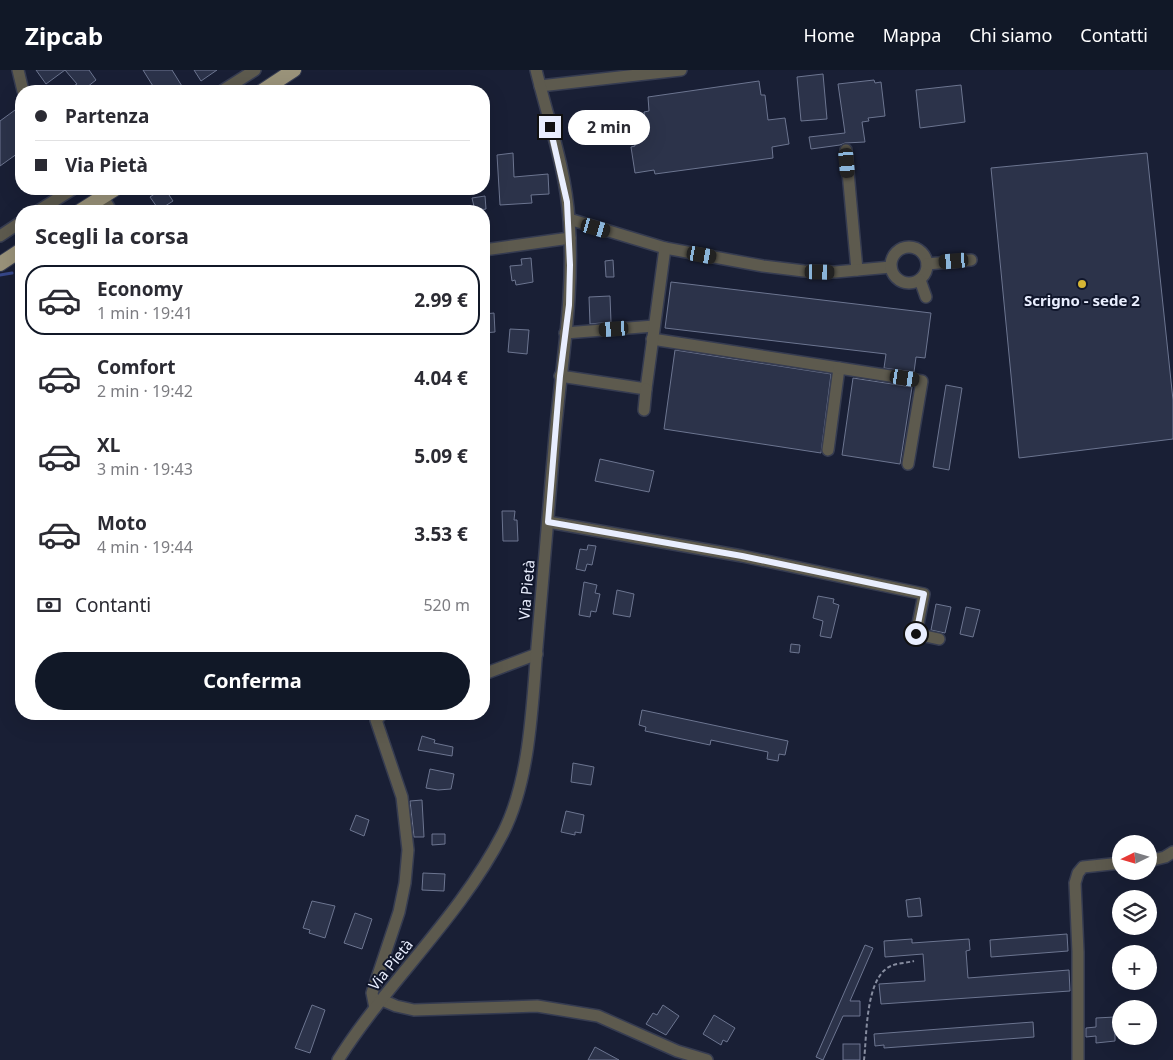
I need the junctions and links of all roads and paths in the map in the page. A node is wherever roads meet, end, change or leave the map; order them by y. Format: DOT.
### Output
graph roads {
  1 [pos="18,70"];
  2 [pos="255,70"];
  3 [pos="294,70"];
  4 [pos="536,70"];
  5 [pos="681,70"];
  6 [pos="22,85"];
  7 [pos="231,85"];
  8 [pos="271,85"];
  9 [pos="540,86"];
  10 [pos="846,150"];
  11 [pos="63,195"];
  12 [pos="106,195"];
  13 [pos="103,197"];
  14 [pos="48,205"];
  15 [pos="90,205"];
  16 [pos="108,205"];
  17 [pos="569,219"];
  18 [pos="15,226"];
  19 [pos="0,236"];
  20 [pos="570,238"];
  21 [pos="665,248"];
  22 [pos="490,249"];
  23 [pos="15,254"];
  24 [pos="970,260"];
  25 [pos="0,264"];
  26 [pos="927,264"];
  27 [pos="891,267"];
  28 [pos="857,270"];
  29 [pos="920,280"];
  30 [pos="926,297"];
  31 [pos="654,326"];
  32 [pos="566,332"];
  33 [pos="652,339"];
  34 [pos="839,368"];
  35 [pos="560,376"];
  36 [pos="646,389"];
  37 [pos="644,410"];
  38 [pos="828,450"];
  39 [pos="908,464"];
  40 [pos="548,522"];
  41 [pos="939,639"];
  42 [pos="537,654"];
  43 [pos="490,672"];
  44 [pos="380,720"];
  45 [pos="1173,852"];
  46 [pos="1158,859"];
  47 [pos="1112,863"];
  48 [pos="914,961"];
  49 [pos="378,1004"];
  50 [pos="677,1051"];
  51 [pos="338,1060"];
  52 [pos="688,1060"];
  53 [pos="707,1060"];
  54 [pos="864,1060"];
  55 [pos="1078,1060"];
  1 -- 6 [label="street"];
  2 -- 7 [label="street"];
  3 -- 8 [label="main road"];
  4 -- 9 [label="street, Via Pietà"];
  5 -- 9 [label="street"];
  9 -- 17 [label="street, Via Pietà"];
  10 -- 28 [label="street"];
  11 -- 14 [label="street"];
  12 -- 13 [label="main road"];
  13 -- 15 [label="main road"];
  13 -- 16 [label="street"];
  17 -- 20 [label="street, Via Pietà"];
  17 -- 21 [label="street"];
  18 -- 19 [label="street"];
  20 -- 22 [label="street"];
  20 -- 32 [label="street, Via Pietà"];
  21 -- 28 [label="street"];
  21 -- 31 [label="street"];
  23 -- 25 [label="main road"];
  24 -- 26 [label="street"];
  26 -- 27 [label="street"];
  26 -- 29 [label="street"];
  27 -- 28 [label="street"];
  27 -- 29 [label="street"];
  29 -- 30 [label="street"];
  31 -- 32 [label="street"];
  31 -- 33 [label="street"];
  32 -- 35 [label="street, Via Pietà"];
  33 -- 34 [label="street"];
  33 -- 36 [label="street"];
  34 -- 38 [label="street"];
  34 -- 39 [label="street"];
  35 -- 36 [label="street"];
  35 -- 40 [label="street, Via Pietà"];
  36 -- 37 [label="street"];
  40 -- 41 [label="street"];
  40 -- 42 [label="street, Via Pietà"];
  42 -- 43 [label="street"];
  42 -- 49 [label="street, Via Pietà"];
  44 -- 49 [label="street"];
  45 -- 46 [label="street"];
  47 -- 55 [label="street"];
  48 -- 54 [label="path"];
  49 -- 50 [label="street"];
  49 -- 51 [label="street, Via Pietà"];
  50 -- 52 [label="street"];
  50 -- 53 [label="street"];
}
